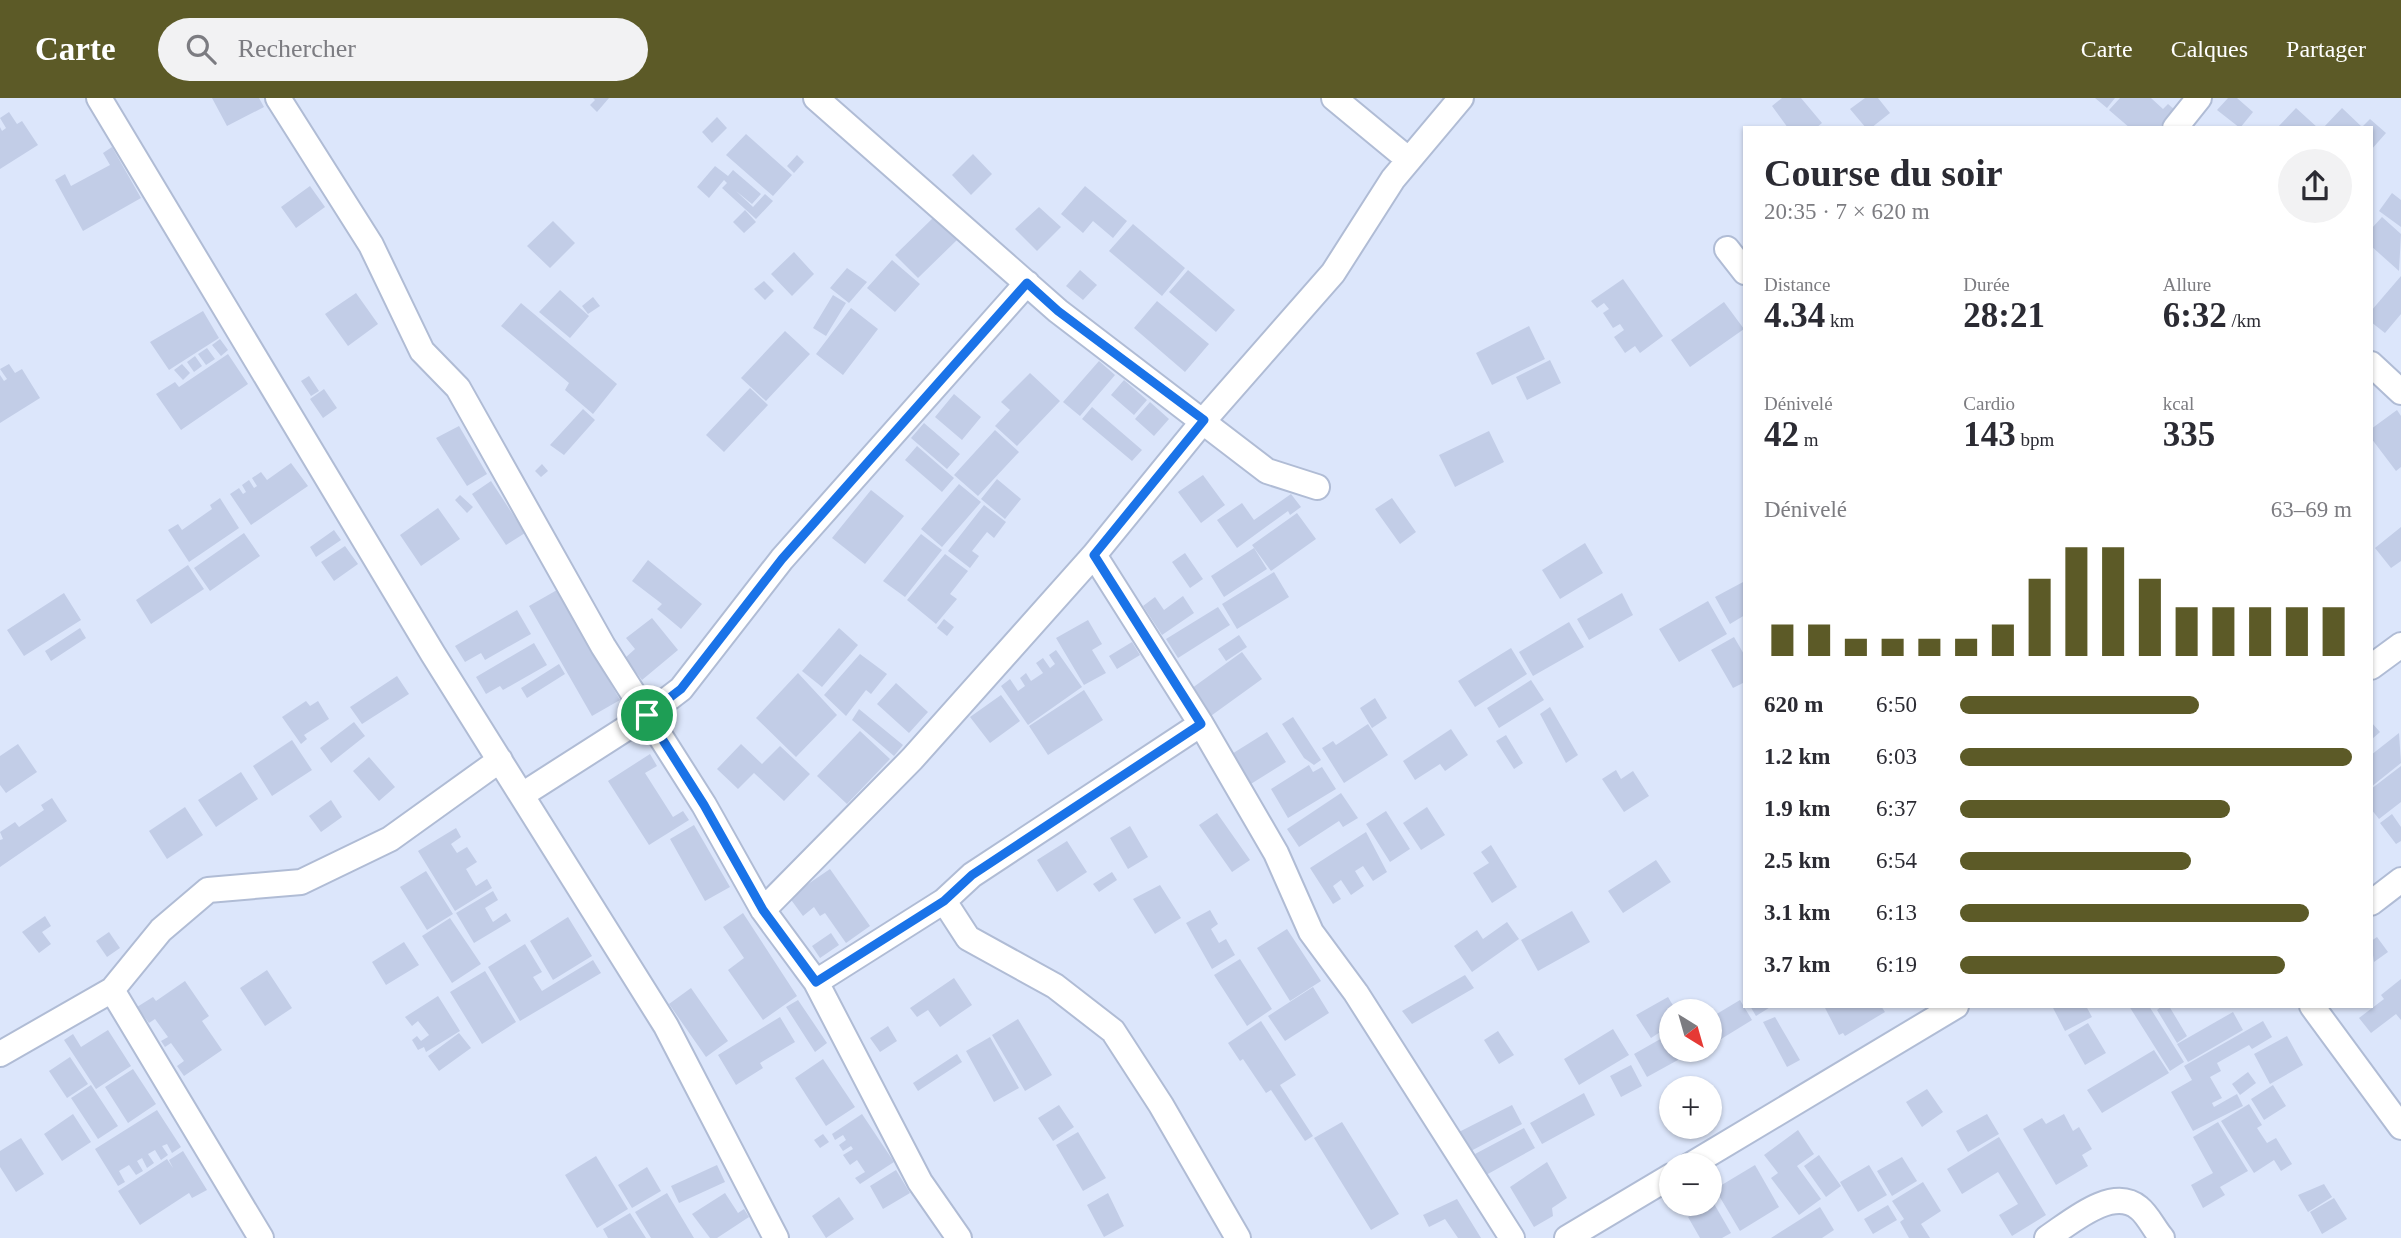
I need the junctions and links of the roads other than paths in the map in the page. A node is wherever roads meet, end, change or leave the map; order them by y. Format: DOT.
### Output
graph roads {
  1 [pos="99,98"];
  2 [pos="278,98"];
  3 [pos="816,98"];
  4 [pos="1334,98"];
  5 [pos="1461,98"];
  6 [pos="2199,98"];
  7 [pos="2177,126"];
  8 [pos="1409,160"];
  9 [pos="1727,249"];
  10 [pos="1743,269"];
  11 [pos="1027,283"];
  12 [pos="2376,374"];
  13 [pos="2401,392"];
  14 [pos="1204,420"];
  15 [pos="1317,487"];
  16 [pos="1094,555"];
  17 [pos="2401,645"];
  18 [pos="2373,666"];
  19 [pos="647,715"];
  20 [pos="1201,724"];
  21 [pos="500,760"];
  22 [pos="522,795"];
  23 [pos="2401,880"];
  24 [pos="944,901"];
  25 [pos="2373,901"];
  26 [pos="763,910"];
  27 [pos="816,982"];
  28 [pos="112,990"];
  29 [pos="1953,1008"];
  30 [pos="2313,1008"];
  31 [pos="0,1054"];
  32 [pos="2401,1127"];
  33 [pos="1711,1153"];
  34 [pos="1659,1183"];
  35 [pos="261,1238"];
  36 [pos="776,1238"];
  37 [pos="959,1238"];
  38 [pos="1238,1238"];
  39 [pos="1511,1238"];
  40 [pos="1567,1238"];
  41 [pos="2047,1238"];
  42 [pos="2162,1238"];
  1 -- 21 [label="street"];
  2 -- 19 [label="street"];
  3 -- 11 [label="street"];
  4 -- 8 [label="street"];
  5 -- 8 [label="street"];
  6 -- 7 [label="street"];
  8 -- 14 [label="street"];
  9 -- 10 [label="street"];
  11 -- 14 [label="street"];
  11 -- 19 [label="street"];
  12 -- 13 [label="street"];
  14 -- 15 [label="street"];
  14 -- 16 [label="street"];
  16 -- 20 [label="street"];
  16 -- 26 [label="street"];
  17 -- 18 [label="street"];
  19 -- 22 [label="street"];
  19 -- 26 [label="street"];
  20 -- 24 [label="street"];
  20 -- 39 [label="street"];
  21 -- 22 [label="street"];
  21 -- 28 [label="street"];
  22 -- 36 [label="street"];
  23 -- 25 [label="street"];
  24 -- 27 [label="street"];
  24 -- 38 [label="street"];
  26 -- 27 [label="street"];
  27 -- 37 [label="street"];
  28 -- 31 [label="street"];
  28 -- 35 [label="street"];
  29 -- 33 [label="street"];
  30 -- 32 [label="street"];
  34 -- 40 [label="street"];
  41 -- 42 [label="street"];
}
